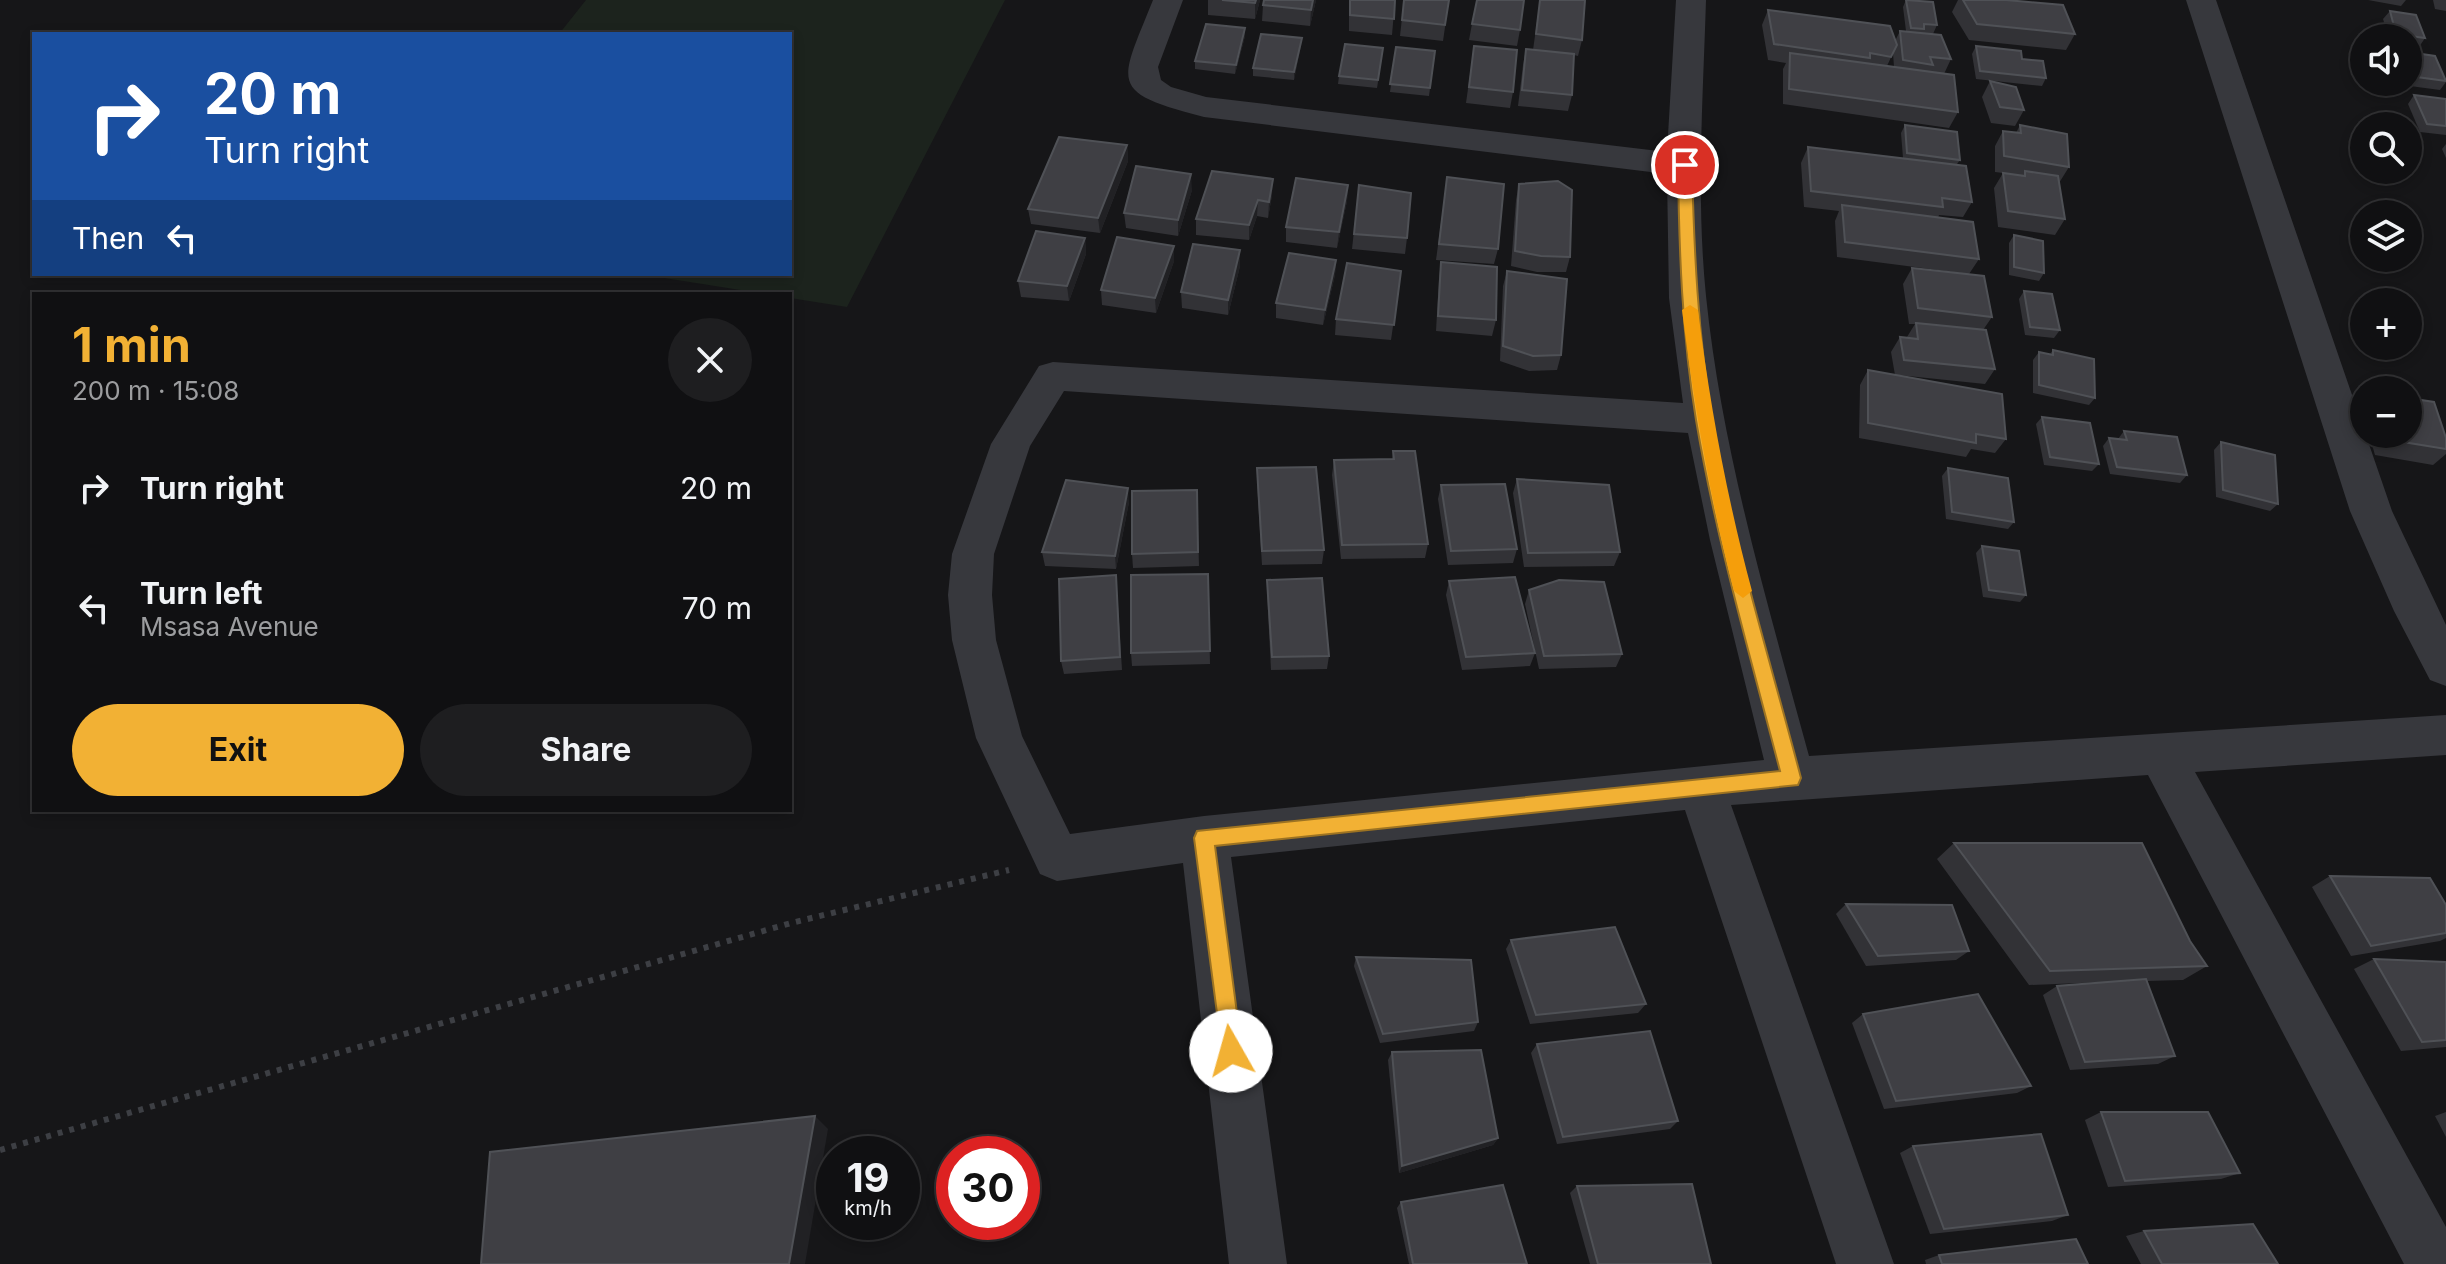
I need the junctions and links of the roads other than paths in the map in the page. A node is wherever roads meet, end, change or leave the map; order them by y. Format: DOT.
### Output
graph roads {
  1 [pos="1168,0"];
  2 [pos="1691,0"];
  3 [pos="2201,0"];
  4 [pos="1685,165"];
  5 [pos="1704,419"];
  6 [pos="2446,667"];
  7 [pos="2446,735"];
  8 [pos="2161,754"];
  9 [pos="1792,778"];
  10 [pos="1701,787"];
  11 [pos="1204,838"];
  12 [pos="1258,1264"];
  13 [pos="1865,1264"];
  14 [pos="2435,1264"];
  1 -- 4 [label="street"];
  2 -- 4 [label="street"];
  3 -- 6 [label="street"];
  4 -- 5 [label="street"];
  5 -- 9 [label="street"];
  5 -- 11 [label="street"];
  7 -- 8 [label="street"];
  8 -- 9 [label="street"];
  8 -- 14 [label="street"];
  9 -- 10 [label="street"];
  10 -- 11 [label="street"];
  10 -- 13 [label="street"];
  11 -- 12 [label="street"];
}
